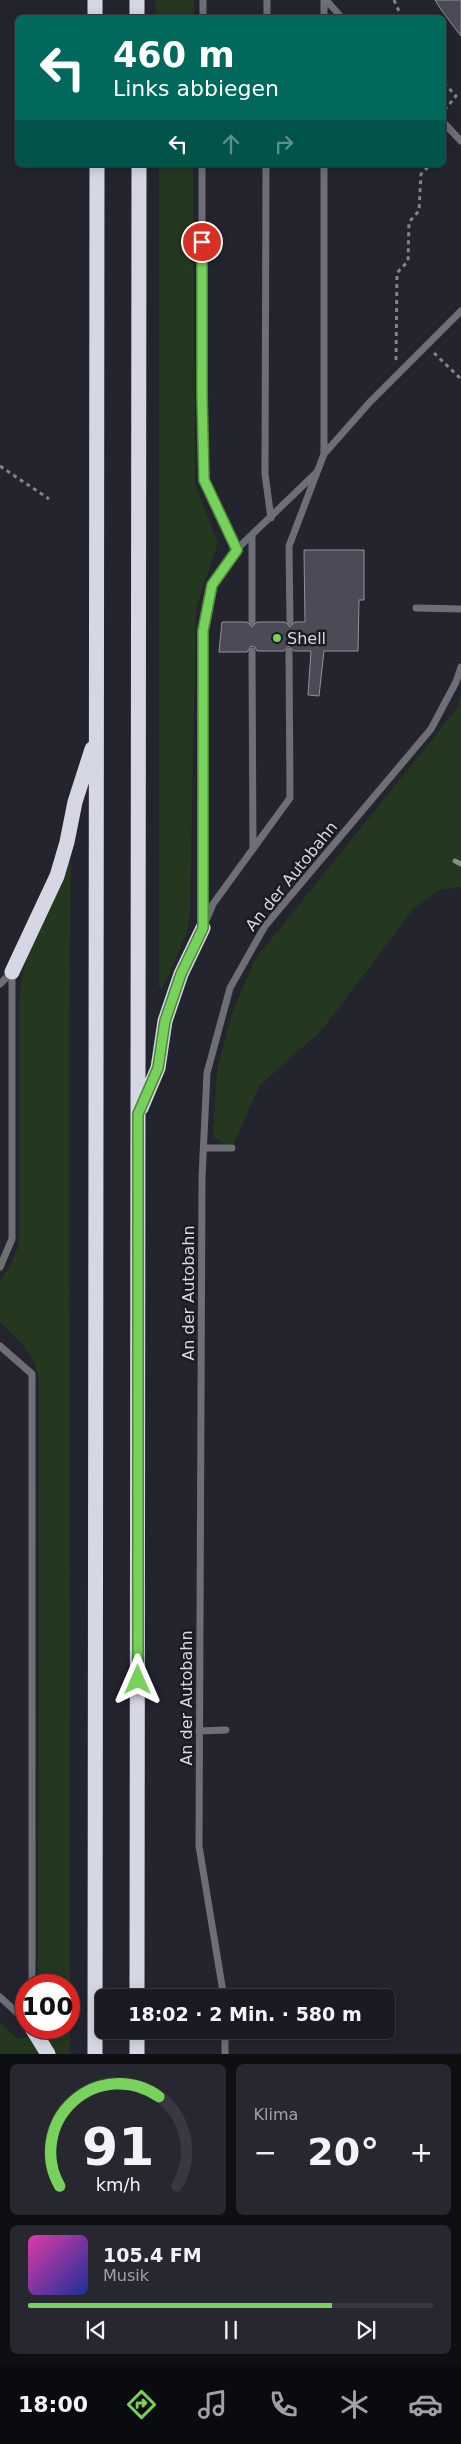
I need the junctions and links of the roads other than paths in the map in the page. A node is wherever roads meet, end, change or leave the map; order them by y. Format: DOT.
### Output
graph roads {
  1 [pos="95,0"];
  2 [pos="137,0"];
  3 [pos="203,0"];
  4 [pos="267,0"];
  5 [pos="325,0"];
  6 [pos="96,15"];
  7 [pos="137,15"];
  8 [pos="203,15"];
  9 [pos="267,15"];
  10 [pos="324,15"];
  11 [pos="339,15"];
  12 [pos="446,125"];
  13 [pos="461,140"];
  14 [pos="97,167"];
  15 [pos="139,167"];
  16 [pos="202,167"];
  17 [pos="266,167"];
  18 [pos="324,167"];
  19 [pos="461,311"];
  20 [pos="324,454"];
  21 [pos="316,473"];
  22 [pos="270,518"];
  23 [pos="252,535"];
  24 [pos="237,550"];
  25 [pos="416,608"];
  26 [pos="461,609"];
  27 [pos="252,622"];
  28 [pos="290,622"];
  29 [pos="289,651"];
  30 [pos="252,652"];
  31 [pos="461,667"];
  32 [pos="97,736"];
  33 [pos="252,850"];
  34 [pos="203,928"];
  35 [pos="12,972"];
  36 [pos="0,984"];
  37 [pos="138,1114"];
  38 [pos="204,1148"];
  39 [pos="232,1148"];
  40 [pos="0,1267"];
  41 [pos="0,1346"];
  42 [pos="226,1730"];
  43 [pos="199,1731"];
  44 [pos="32,1974"];
  45 [pos="137,1989"];
  46 [pos="223,1989"];
  47 [pos="0,1998"];
  48 [pos="15,2011"];
  49 [pos="39,2039"];
  50 [pos="137,2039"];
  51 [pos="225,2039"];
  52 [pos="48,2054"];
  53 [pos="95,2054"];
  54 [pos="137,2054"];
  55 [pos="225,2054"];
  1 -- 6 [label="highway"];
  2 -- 7 [label="highway"];
  3 -- 8 [label="lane"];
  4 -- 9 [label="lane"];
  5 -- 10 [label="lane"];
  5 -- 11 [label="lane"];
  12 -- 13 [label="lane"];
  14 -- 32 [label="highway"];
  15 -- 37 [label="highway"];
  16 -- 24 [label="lane"];
  17 -- 22 [label="lane"];
  18 -- 20 [label="lane"];
  19 -- 20 [label="lane"];
  20 -- 21 [label="lane"];
  21 -- 22 [label="lane"];
  21 -- 28 [label="lane"];
  22 -- 23 [label="lane"];
  23 -- 24 [label="lane"];
  23 -- 27 [label="lane"];
  24 -- 34 [label="lane"];
  25 -- 26 [label="lane"];
  29 -- 33 [label="lane"];
  30 -- 33 [label="lane"];
  31 -- 38 [label="lane, An der Autobahn"];
  32 -- 35 [label="highway"];
  32 -- 53 [label="highway"];
  33 -- 34 [label="lane"];
  34 -- 37 [label="highway"];
  35 -- 36 [label="lane"];
  35 -- 40 [label="lane"];
  37 -- 45 [label="highway"];
  38 -- 39 [label="lane"];
  38 -- 43 [label="lane, An der Autobahn"];
  41 -- 44 [label="lane"];
  42 -- 43 [label="lane"];
  43 -- 46 [label="lane, An der Autobahn"];
  47 -- 48 [label="lane"];
  49 -- 52 [label="highway"];
  50 -- 54 [label="highway"];
  51 -- 55 [label="lane"];
}
